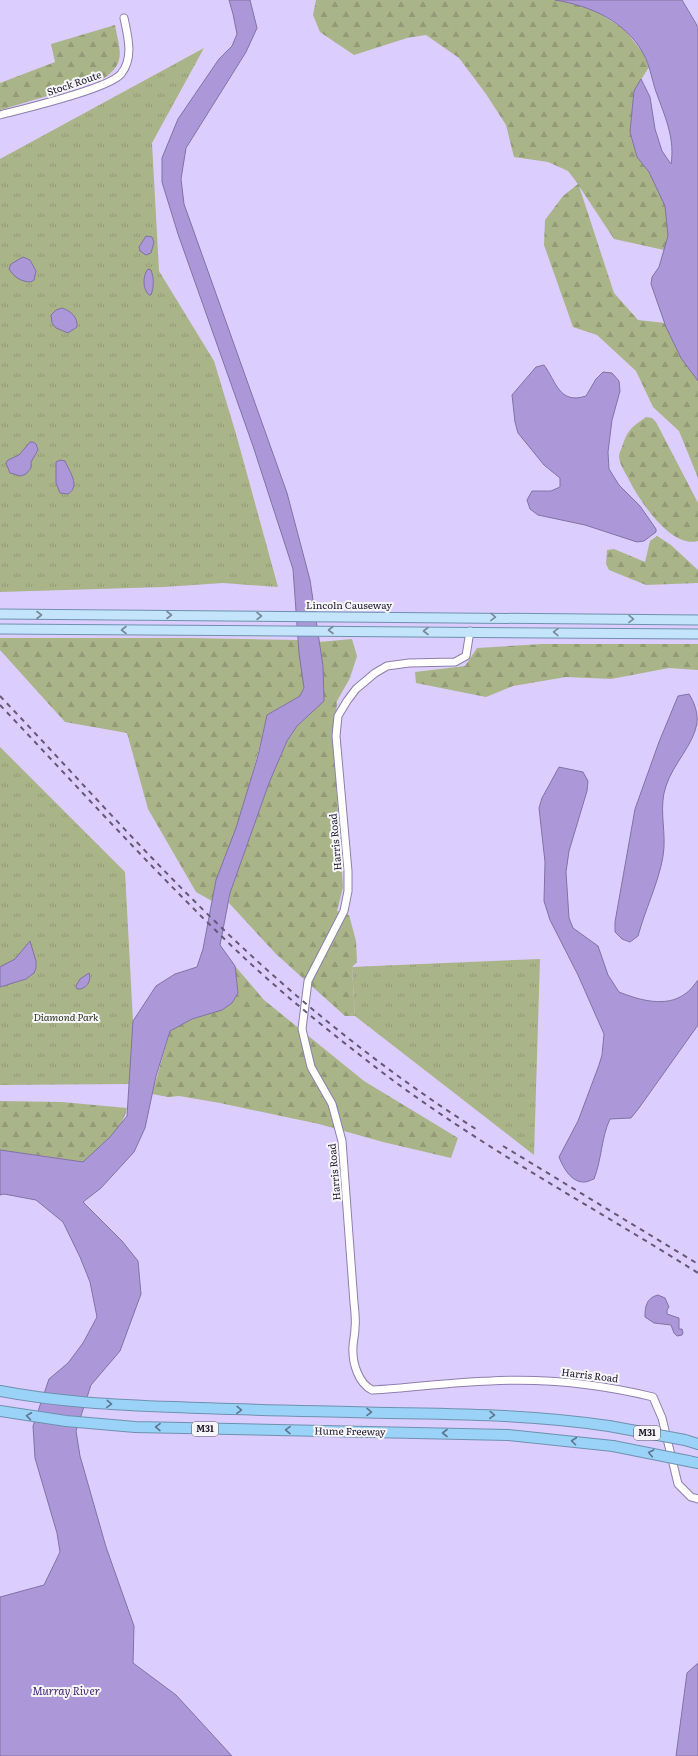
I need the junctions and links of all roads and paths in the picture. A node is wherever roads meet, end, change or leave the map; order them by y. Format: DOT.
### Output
graph roads {
  1 [pos="124,18"];
  2 [pos="0,116"];
  3 [pos="0,614"];
  4 [pos="470,617"];
  5 [pos="698,620"];
  6 [pos="0,629"];
  7 [pos="470,631"];
  8 [pos="698,634"];
  9 [pos="0,1385"];
  10 [pos="0,1391"];
  11 [pos="70,1401"];
  12 [pos="0,1411"];
  13 [pos="698,1444"];
  14 [pos="693,1462"];
  15 [pos="698,1500"];
  1 -- 2 [label="street, Stock Route"];
  3 -- 4 [label="main road, Lincoln Causeway, one-way"];
  4 -- 5 [label="main road, Lincoln Causeway, one-way"];
  4 -- 7 [label="main road"];
  7 -- 6 [label="main road, one-way"];
  8 -- 7 [label="main road, one-way"];
  7 -- 15 [label="street, Harris Road"];
  9 -- 11 [label="highway"];
  10 -- 11 [label="highway, Hume Freeway / M31"];
  11 -- 13 [label="highway, Hume Freeway / M31, one-way, bridge"];
  14 -- 12 [label="highway, Hume Freeway / M31, one-way, bridge"];
}
